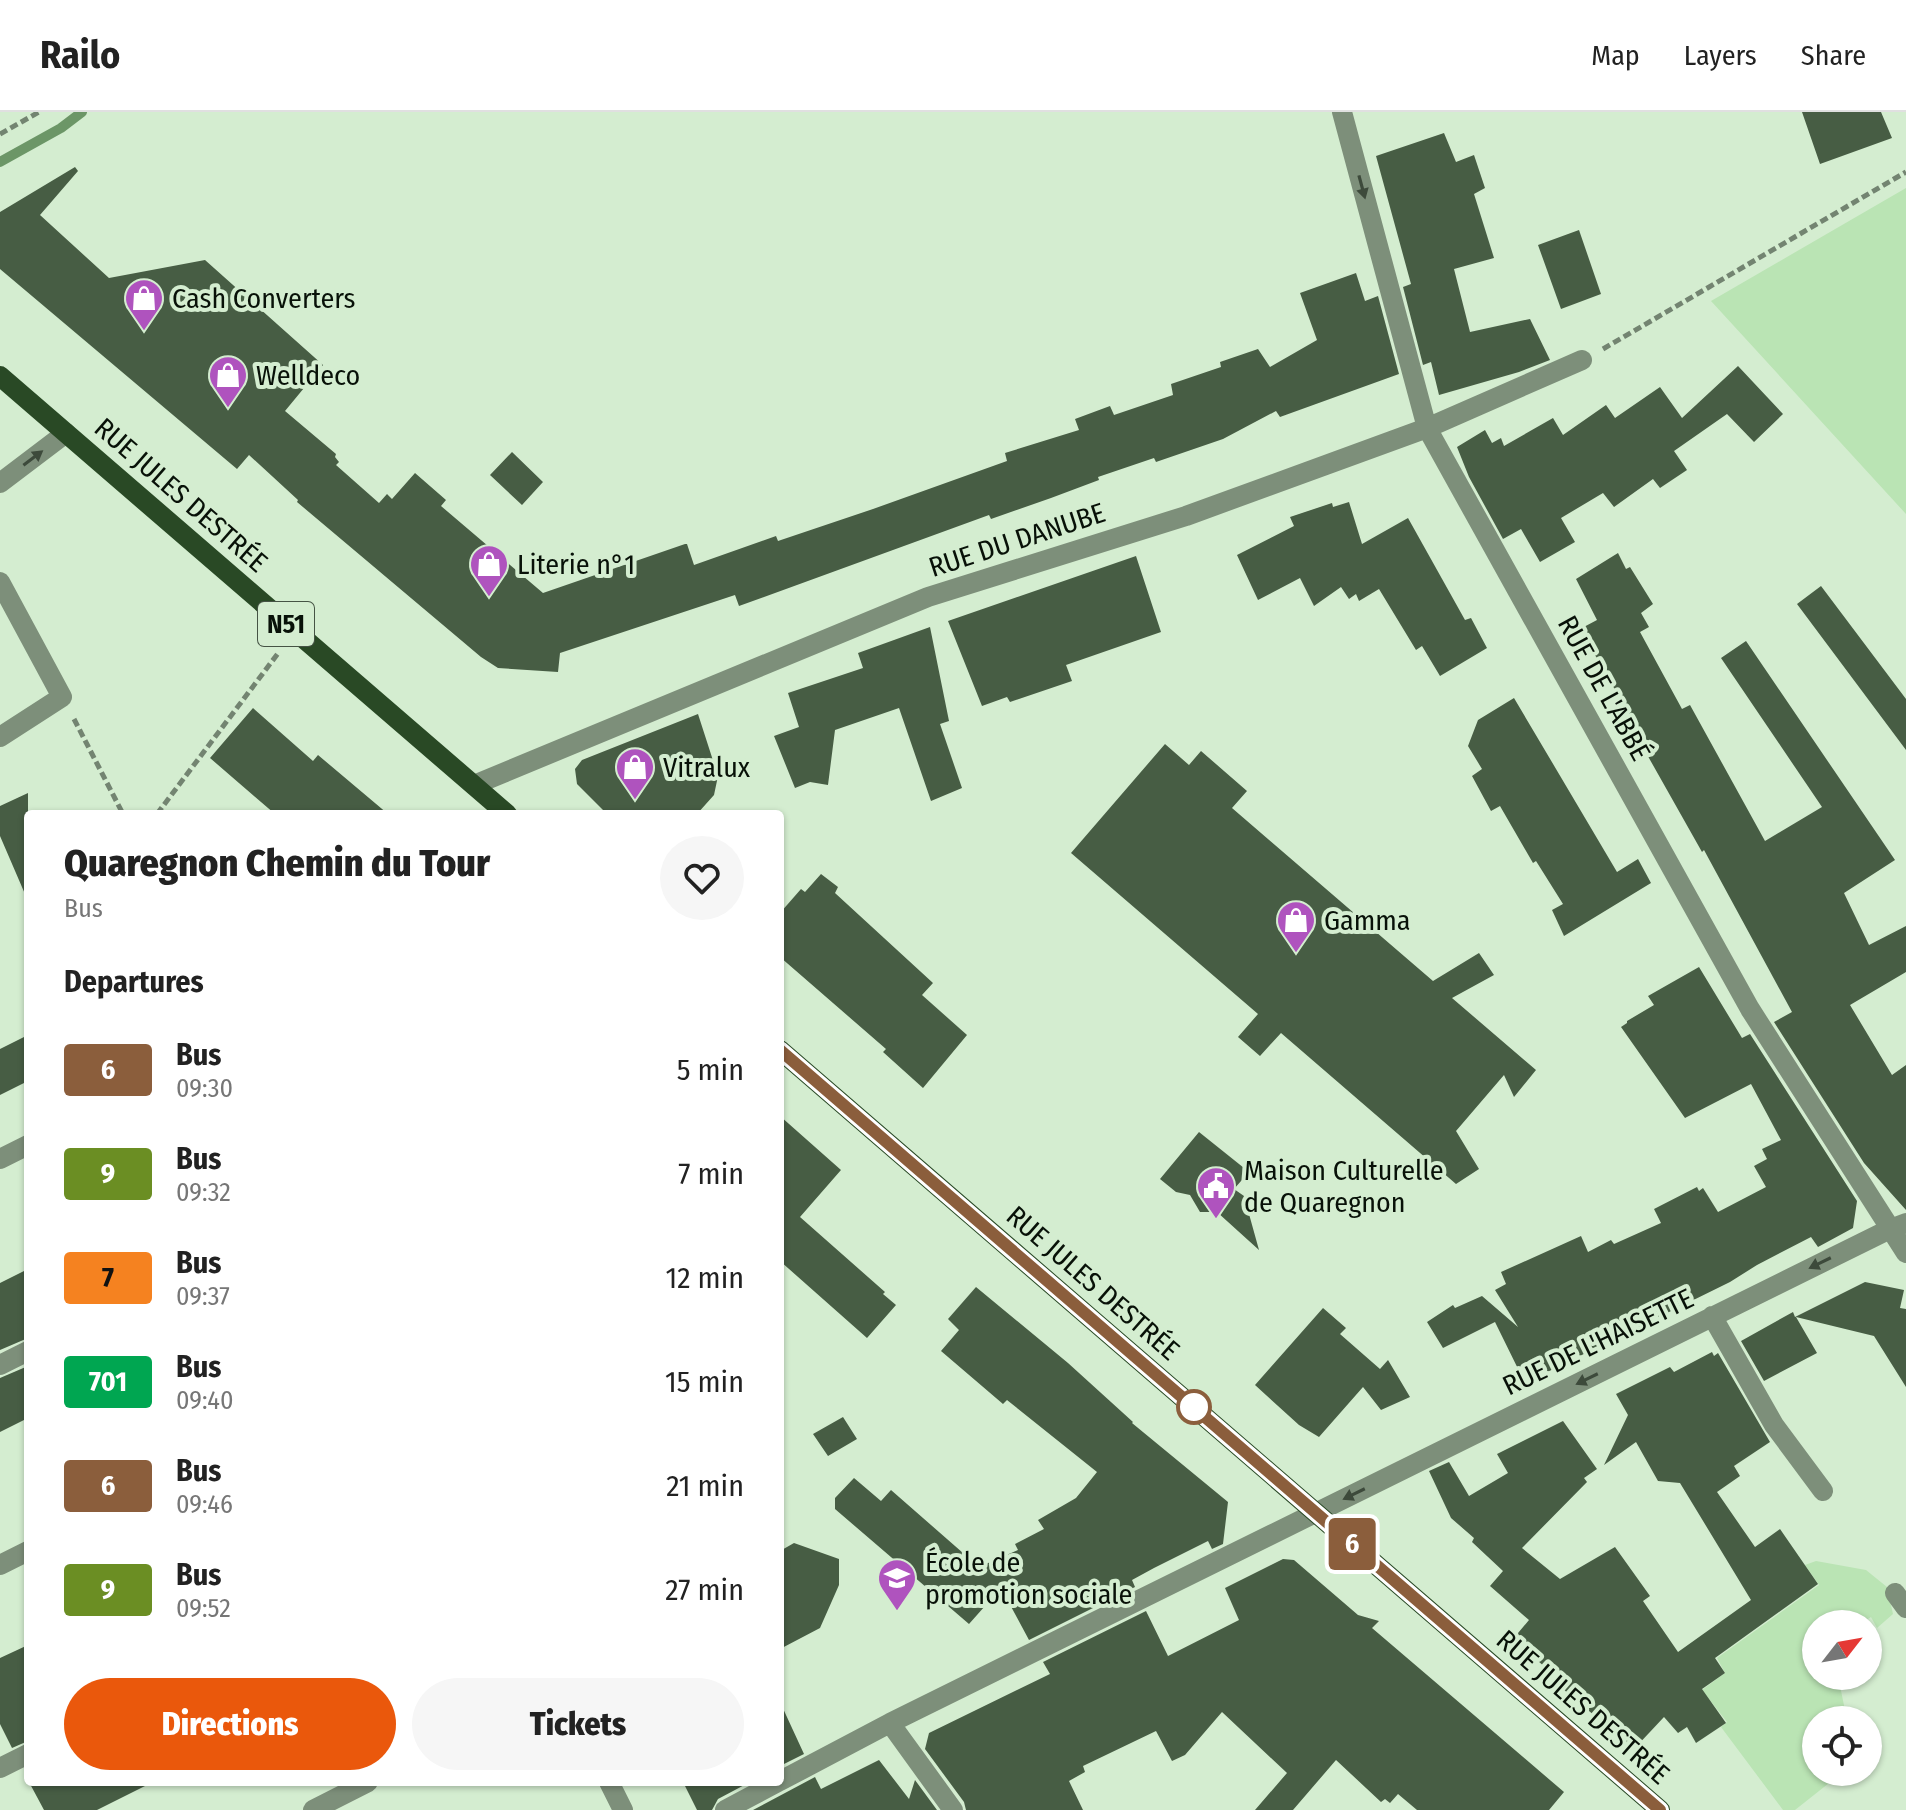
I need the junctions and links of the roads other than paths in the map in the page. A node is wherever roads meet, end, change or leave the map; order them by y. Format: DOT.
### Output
graph roads {
  1 [pos="1342,112"];
  2 [pos="1582,360"];
  3 [pos="0,376"];
  4 [pos="1427,428"];
  5 [pos="66,433"];
  6 [pos="0,483"];
  7 [pos="0,582"];
  8 [pos="0,737"];
  9 [pos="474,785"];
  10 [pos="502,810"];
  11 [pos="784,1053"];
  12 [pos="24,1147"];
  13 [pos="0,1159"];
  14 [pos="1898,1226"];
  15 [pos="1906,1253"];
  16 [pos="1712,1316"];
  17 [pos="24,1353"];
  18 [pos="0,1365"];
  19 [pos="1823,1491"];
  20 [pos="1316,1513"];
  21 [pos="24,1553"];
  22 [pos="0,1565"];
  23 [pos="890,1723"];
  24 [pos="24,1756"];
  25 [pos="0,1768"];
  26 [pos="784,1779"];
  27 [pos="360,1786"];
  28 [pos="611,1786"];
  29 [pos="771,1786"];
  30 [pos="313,1810"];
  31 [pos="623,1810"];
  32 [pos="725,1810"];
  33 [pos="953,1810"];
  34 [pos="1660,1810"];
  1 -- 4 [label="street, RUE DE L'ABBÉ, one-way"];
  2 -- 4 [label="street, RUE DU DANUBE"];
  3 -- 5 [label="main road, RUE JULES DESTRÉE / N51"];
  4 -- 9 [label="street, RUE DU DANUBE"];
  4 -- 14 [label="street, RUE DE L'ABBÉ"];
  6 -- 5 [label="street, one-way"];
  5 -- 9 [label="main road, RUE JULES DESTRÉE / N51"];
  7 -- 8 [label="street"];
  9 -- 10 [label="main road, RUE JULES DESTRÉE / N51"];
  11 -- 20 [label="main road, RUE JULES DESTRÉE"];
  12 -- 13 [label="street"];
  14 -- 15 [label="street, RUE DE L'ABBÉ"];
  14 -- 16 [label="street, RUE DE L'HAISETTE, one-way"];
  16 -- 19 [label="street"];
  16 -- 20 [label="street, RUE DE L'HAISETTE, one-way"];
  17 -- 18 [label="street"];
  20 -- 23 [label="street, RUE DE L'HAISETTE"];
  20 -- 34 [label="main road, RUE JULES DESTRÉE"];
  21 -- 22 [label="street"];
  23 -- 26 [label="street, RUE DE L'HAISETTE"];
  23 -- 33 [label="street"];
  24 -- 25 [label="street"];
  27 -- 30 [label="street"];
  28 -- 31 [label="street"];
  29 -- 32 [label="street, RUE DE L'HAISETTE"];
}
